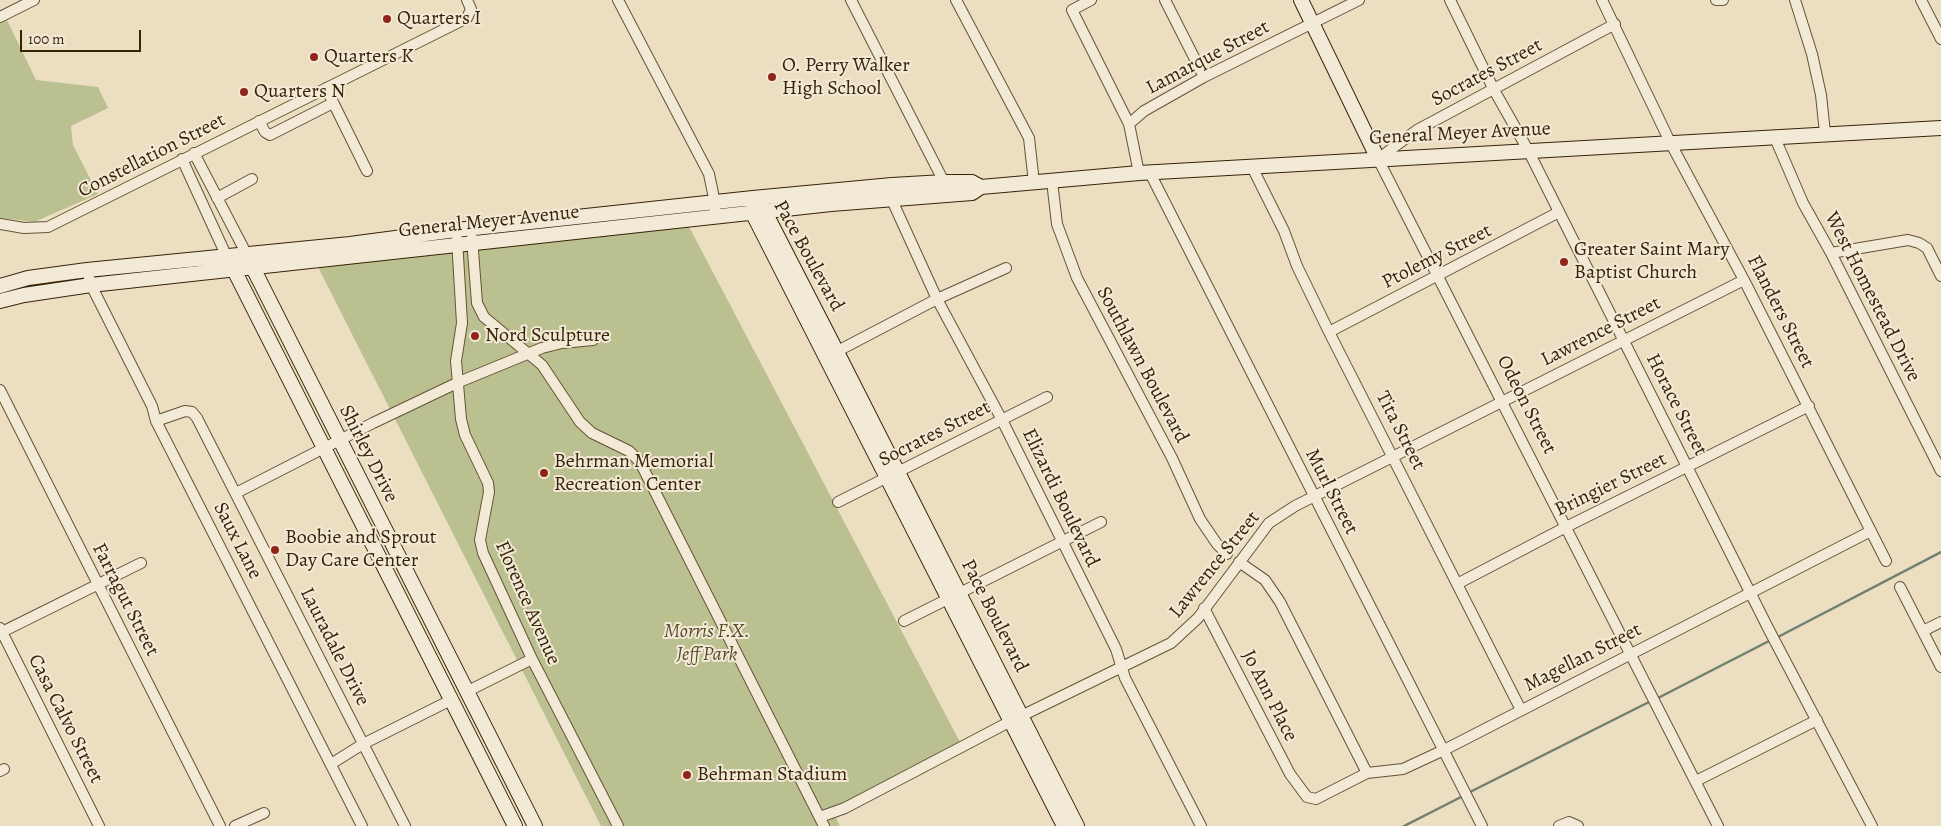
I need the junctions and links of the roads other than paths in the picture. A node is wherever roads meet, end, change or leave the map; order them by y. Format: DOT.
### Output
graph roads {
  1 [pos="34,0"];
  2 [pos="618,0"];
  3 [pos="851,0"];
  4 [pos="956,0"];
  5 [pos="1091,0"];
  6 [pos="1165,0"];
  7 [pos="1301,0"];
  8 [pos="1359,0"];
  9 [pos="1450,0"];
  10 [pos="1602,0"];
  11 [pos="1716,0"];
  12 [pos="1723,0"];
  13 [pos="1795,0"];
  14 [pos="1921,0"];
  15 [pos="469,5"];
  16 [pos="0,17"];
  17 [pos="1313,23"];
  18 [pos="1615,24"];
  19 [pos="1941,40"];
  20 [pos="1204,77"];
  21 [pos="326,88"];
  22 [pos="1494,90"];
  23 [pos="333,104"];
  24 [pos="259,121"];
  25 [pos="1129,124"];
  26 [pos="1941,128"];
  27 [pos="1825,133"];
  28 [pos="1774,138"];
  29 [pos="1672,144"];
  30 [pos="1528,150"];
  31 [pos="194,153"];
  32 [pos="182,159"];
  33 [pos="1378,159"];
  34 [pos="1252,167"];
  35 [pos="367,171"];
  36 [pos="1144,173"];
  37 [pos="252,179"];
  38 [pos="1052,181"];
  39 [pos="1034,183"];
  40 [pos="944,188"];
  41 [pos="891,191"];
  42 [pos="217,198"];
  43 [pos="753,198"];
  44 [pos="714,203"];
  45 [pos="1559,212"];
  46 [pos="759,213"];
  47 [pos="715,218"];
  48 [pos="0,224"];
  49 [pos="472,229"];
  50 [pos="456,230"];
  51 [pos="472,244"];
  52 [pos="457,246"];
  53 [pos="246,253"];
  54 [pos="1831,253"];
  55 [pos="226,255"];
  56 [pos="254,267"];
  57 [pos="1006,268"];
  58 [pos="233,269"];
  59 [pos="87,270"];
  60 [pos="1439,276"];
  61 [pos="1941,276"];
  62 [pos="1744,280"];
  63 [pos="92,285"];
  64 [pos="0,286"];
  65 [pos="937,298"];
  66 [pos="0,301"];
  67 [pos="1329,332"];
  68 [pos="593,340"];
  69 [pos="1623,340"];
  70 [pos="527,354"];
  71 [pos="832,354"];
  72 [pos="459,382"];
  73 [pos="0,390"];
  74 [pos="1047,397"];
  75 [pos="1502,402"];
  76 [pos="1808,406"];
  77 [pos="1002,420"];
  78 [pos="156,421"];
  79 [pos="339,441"];
  80 [pos="324,448"];
  81 [pos="1394,457"];
  82 [pos="1688,467"];
  83 [pos="1941,471"];
  84 [pos="893,474"];
  85 [pos="236,493"];
  86 [pos="1314,497"];
  87 [pos="838,502"];
  88 [pos="1101,522"];
  89 [pos="1566,527"];
  90 [pos="1871,531"];
  91 [pos="1062,542"];
  92 [pos="1227,554"];
  93 [pos="1886,561"];
  94 [pos="1239,562"];
  95 [pos="141,564"];
  96 [pos="1457,584"];
  97 [pos="97,585"];
  98 [pos="1900,587"];
  99 [pos="1750,593"];
  100 [pos="955,596"];
  101 [pos="1204,608"];
  102 [pos="904,621"];
  103 [pos="1941,622"];
  104 [pos="1,631"];
  105 [pos="1923,631"];
  106 [pos="1630,653"];
  107 [pos="532,659"];
  108 [pos="1123,666"];
  109 [pos="1941,667"];
  110 [pos="466,692"];
  111 [pos="451,700"];
  112 [pos="1521,710"];
  113 [pos="1016,718"];
  114 [pos="1816,720"];
  115 [pos="363,744"];
  116 [pos="1444,750"];
  117 [pos="331,764"];
  118 [pos="1367,774"];
  119 [pos="1696,781"];
  120 [pos="1307,797"];
  121 [pos="264,813"];
  122 [pos="822,822"];
  123 [pos="1575,824"];
  124 [pos="99,826"];
  125 [pos="220,826"];
  126 [pos="235,826"];
  127 [pos="362,826"];
  128 [pos="405,826"];
  129 [pos="515,826"];
  130 [pos="535,826"];
  131 [pos="618,826"];
  132 [pos="1064,826"];
  133 [pos="1077,826"];
  134 [pos="1201,826"];
  135 [pos="1482,826"];
  136 [pos="1559,826"];
  137 [pos="1718,826"];
  138 [pos="1872,826"];
  1 -- 16 [label="street"];
  2 -- 44 [label="street"];
  3 -- 40 [label="street"];
  4 -- 39 [label="street"];
  5 -- 25 [label="street, Murl Street"];
  6 -- 20 [label="street"];
  7 -- 17 [label="main road, Odeon Street"];
  8 -- 17 [label="street, Lamarque Street"];
  9 -- 22 [label="street, Horace Street"];
  10 -- 18 [label="street, Flanders Street"];
  11 -- 12 [label="street"];
  13 -- 27 [label="street"];
  14 -- 19 [label="street"];
  15 -- 21 [label="street, Constellation Street"];
  17 -- 20 [label="street, Lamarque Street"];
  17 -- 33 [label="main road, Odeon Street"];
  18 -- 22 [label="street, Socrates Street"];
  18 -- 29 [label="street, Flanders Street"];
  20 -- 25 [label="street, Lamarque Street"];
  21 -- 23 [label="street"];
  21 -- 24 [label="street, Constellation Street"];
  22 -- 30 [label="street, Horace Street"];
  22 -- 33 [label="street, Socrates Street"];
  23 -- 24 [label="street"];
  23 -- 35 [label="street"];
  24 -- 31 [label="street, Constellation Street"];
  25 -- 36 [label="street, Murl Street"];
  26 -- 27 [label="main road, General Meyer Avenue"];
  27 -- 28 [label="main road, General Meyer Avenue"];
  28 -- 29 [label="main road, General Meyer Avenue"];
  28 -- 54 [label="street, West Homestead Drive"];
  29 -- 30 [label="main road, General Meyer Avenue"];
  29 -- 62 [label="street, Flanders Street"];
  30 -- 33 [label="main road, General Meyer Avenue"];
  30 -- 45 [label="street, Horace Street"];
  31 -- 32 [label="street, Constellation Street"];
  31 -- 42 [label="street, Shirley Drive"];
  32 -- 48 [label="street, Constellation Street"];
  32 -- 55 [label="street, Shirley Drive"];
  33 -- 34 [label="main road, General Meyer Avenue"];
  33 -- 60 [label="street, Odeon Street"];
  34 -- 36 [label="main road, General Meyer Avenue"];
  34 -- 67 [label="street, Tita Street"];
  36 -- 38 [label="main road, General Meyer Avenue"];
  36 -- 86 [label="street, Murl Street"];
  37 -- 42 [label="street"];
  38 -- 39 [label="main road, General Meyer Avenue"];
  38 -- 92 [label="street, Southlawn Boulevard"];
  39 -- 40 [label="main road, General Meyer Avenue"];
  40 -- 41 [label="main road, General Meyer Avenue"];
  41 -- 43 [label="main road, General Meyer Avenue"];
  41 -- 46 [label="main road, General Meyer Avenue"];
  41 -- 65 [label="street, Elizardi Boulevard"];
  42 -- 53 [label="street, Shirley Drive"];
  43 -- 44 [label="main road, General Meyer Avenue"];
  43 -- 46 [label="main road, Pace Boulevard"];
  44 -- 47 [label="street"];
  44 -- 49 [label="main road, General Meyer Avenue"];
  45 -- 60 [label="street, Ptolemy Street"];
  45 -- 69 [label="street, Horace Street"];
  46 -- 47 [label="main road, General Meyer Avenue"];
  46 -- 71 [label="main road, Pace Boulevard"];
  47 -- 51 [label="main road, General Meyer Avenue"];
  49 -- 50 [label="main road, General Meyer Avenue"];
  49 -- 51 [label="street, Lawrence Street"];
  50 -- 52 [label="street, Florence Avenue"];
  50 -- 53 [label="main road, General Meyer Avenue"];
  51 -- 52 [label="main road, General Meyer Avenue"];
  51 -- 70 [label="street, Lawrence Street"];
  52 -- 56 [label="main road, General Meyer Avenue"];
  52 -- 72 [label="street, Florence Avenue"];
  53 -- 55 [label="main road, General Meyer Avenue"];
  53 -- 56 [label="main road, Shirley Drive"];
  54 -- 61 [label="street"];
  54 -- 83 [label="street, West Homestead Drive"];
  55 -- 58 [label="main road, Shirley Drive"];
  55 -- 59 [label="main road, General Meyer Avenue"];
  56 -- 58 [label="main road, General Meyer Avenue"];
  56 -- 79 [label="main road, Shirley Drive"];
  57 -- 65 [label="street"];
  58 -- 63 [label="main road, General Meyer Avenue"];
  58 -- 80 [label="main road, Shirley Drive"];
  59 -- 63 [label="street, Saux Lane"];
  59 -- 64 [label="main road, General Meyer Avenue"];
  60 -- 67 [label="street, Ptolemy Street"];
  60 -- 75 [label="street, Odeon Street"];
  62 -- 69 [label="street, Lawrence Street"];
  62 -- 76 [label="street, Flanders Street"];
  63 -- 66 [label="main road, General Meyer Avenue"];
  63 -- 78 [label="street, Saux Lane"];
  65 -- 71 [label="street"];
  65 -- 77 [label="street, Elizardi Boulevard"];
  67 -- 81 [label="street, Tita Street"];
  68 -- 70 [label="street"];
  69 -- 75 [label="street, Lawrence Street"];
  69 -- 82 [label="street, Horace Street"];
  70 -- 72 [label="street"];
  70 -- 122 [label="street, Lawrence Street"];
  71 -- 84 [label="main road, Pace Boulevard"];
  72 -- 79 [label="street"];
  72 -- 107 [label="street, Florence Avenue"];
  73 -- 97 [label="street, Farragut Street"];
  74 -- 77 [label="street, Socrates Street"];
  75 -- 81 [label="street, Lawrence Street"];
  75 -- 89 [label="street, Odeon Street"];
  76 -- 82 [label="street, Bringier Street"];
  76 -- 90 [label="street, Flanders Street"];
  77 -- 84 [label="street, Socrates Street"];
  77 -- 91 [label="street, Elizardi Boulevard"];
  78 -- 85 [label="street, Lauradale Drive"];
  78 -- 117 [label="street, Saux Lane"];
  79 -- 80 [label="street"];
  79 -- 110 [label="main road, Shirley Drive"];
  80 -- 85 [label="street"];
  80 -- 111 [label="main road, Shirley Drive"];
  81 -- 86 [label="street, Lawrence Street"];
  81 -- 96 [label="street, Tita Street"];
  82 -- 89 [label="street, Bringier Street"];
  82 -- 99 [label="street, Horace Street"];
  84 -- 87 [label="street, Socrates Street"];
  84 -- 100 [label="main road, Pace Boulevard"];
  85 -- 115 [label="street, Lauradale Drive"];
  86 -- 94 [label="street, Lawrence Street"];
  86 -- 116 [label="street, Murl Street"];
  88 -- 91 [label="street"];
  89 -- 96 [label="street, Bringier Street"];
  89 -- 106 [label="street, Odeon Street"];
  90 -- 93 [label="street, Flanders Street"];
  90 -- 99 [label="street, Magellan Street"];
  91 -- 100 [label="street"];
  91 -- 108 [label="street, Elizardi Boulevard"];
  94 -- 101 [label="street, Lawrence Street"];
  94 -- 118 [label="street"];
  95 -- 97 [label="street"];
  96 -- 112 [label="street, Tita Street"];
  97 -- 104 [label="street"];
  97 -- 125 [label="street, Farragut Street"];
  98 -- 105 [label="street"];
  99 -- 106 [label="street, Magellan Street"];
  99 -- 114 [label="street, Horace Street"];
  100 -- 102 [label="street"];
  100 -- 113 [label="main road, Pace Boulevard"];
  101 -- 108 [label="street, Lawrence Street"];
  101 -- 120 [label="street, Jo Ann Place"];
  103 -- 105 [label="street"];
  104 -- 124 [label="street, Casa Calvo Street"];
  105 -- 109 [label="street"];
  106 -- 112 [label="street, Magellan Street"];
  106 -- 119 [label="street, Odeon Street"];
  107 -- 110 [label="street"];
  107 -- 131 [label="street, Florence Avenue"];
  108 -- 113 [label="street, Lawrence Street"];
  108 -- 134 [label="street, Elizardi Boulevard"];
  110 -- 111 [label="main road"];
  110 -- 130 [label="main road, Shirley Drive"];
  111 -- 115 [label="street"];
  111 -- 129 [label="main road, Shirley Drive"];
  112 -- 116 [label="street, Magellan Street"];
  113 -- 122 [label="street, Lawrence Street"];
  113 -- 132 [label="main road, Pace Boulevard"];
  113 -- 133 [label="main road, Pace Boulevard"];
  114 -- 119 [label="street"];
  114 -- 138 [label="street, Horace Street"];
  115 -- 117 [label="street"];
  115 -- 128 [label="street, Lauradale Drive"];
  116 -- 118 [label="street, Magellan Street"];
  116 -- 135 [label="street, Murl Street"];
  117 -- 127 [label="street, Saux Lane"];
  118 -- 120 [label="street, Magellan Street"];
  119 -- 137 [label="street, Odeon Street"];
  121 -- 126 [label="street"];
  123 -- 136 [label="street"];
}
